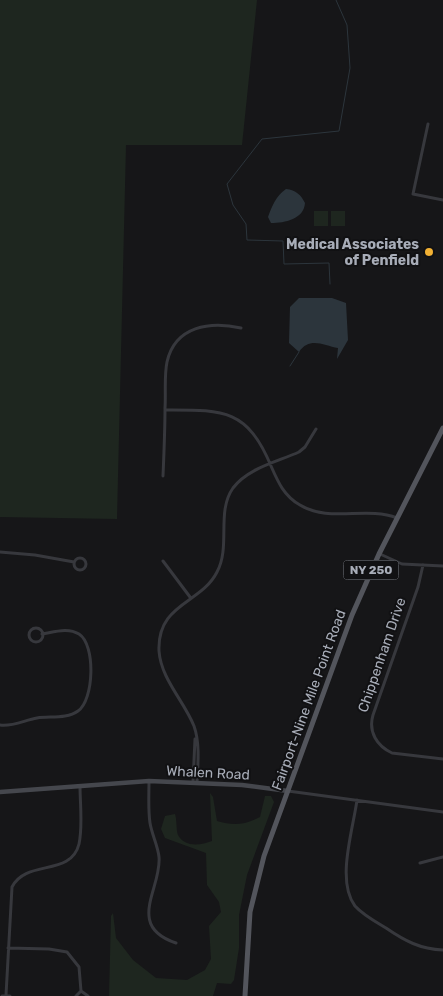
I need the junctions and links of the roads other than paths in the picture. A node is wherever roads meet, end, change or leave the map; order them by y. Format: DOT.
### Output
graph roads {
  1 [pos="428,124"];
  2 [pos="443,200"];
  3 [pos="241,328"];
  4 [pos="165,410"];
  5 [pos="443,428"];
  6 [pos="316,429"];
  7 [pos="271,464"];
  8 [pos="163,476"];
  9 [pos="397,518"];
  10 [pos="0,552"];
  11 [pos="379,554"];
  12 [pos="163,561"];
  13 [pos="74,562"];
  14 [pos="422,565"];
  15 [pos="443,566"];
  16 [pos="190,597"];
  17 [pos="42,634"];
  18 [pos="0,725"];
  19 [pos="443,759"];
  20 [pos="149,781"];
  21 [pos="195,782"];
  22 [pos="80,785"];
  23 [pos="288,791"];
  24 [pos="0,792"];
  25 [pos="357,800"];
  26 [pos="443,812"];
  27 [pos="443,857"];
  28 [pos="420,863"];
  29 [pos="176,943"];
  30 [pos="8,948"];
  31 [pos="443,950"];
  32 [pos="81,991"];
  33 [pos="6,996"];
  34 [pos="76,996"];
  35 [pos="88,996"];
  36 [pos="245,996"];
  1 -- 2 [label="street"];
  3 -- 4 [label="street"];
  4 -- 7 [label="street"];
  4 -- 8 [label="street"];
  5 -- 9 [label="main road, Fairport-Nine Mile Point Road / NY 250"];
  6 -- 7 [label="street"];
  7 -- 9 [label="street"];
  7 -- 16 [label="street"];
  9 -- 11 [label="main road, Fairport-Nine Mile Point Road / NY 250"];
  10 -- 13 [label="street"];
  11 -- 14 [label="street"];
  11 -- 23 [label="main road, Fairport-Nine Mile Point Road / NY 250"];
  12 -- 16 [label="street"];
  13 -- 13 [label="street"];
  14 -- 15 [label="street"];
  14 -- 19 [label="street, Chippenham Drive"];
  16 -- 21 [label="street"];
  17 -- 17 [label="street"];
  17 -- 18 [label="street"];
  20 -- 21 [label="street, Whalen Road"];
  20 -- 22 [label="street, Whalen Road"];
  20 -- 29 [label="street"];
  21 -- 23 [label="street, Whalen Road"];
  22 -- 24 [label="street, Whalen Road"];
  22 -- 30 [label="street"];
  23 -- 25 [label="street, Whalen Road"];
  23 -- 36 [label="main road, Fairport-Nine Mile Point Road / NY 250"];
  25 -- 26 [label="street, Whalen Road"];
  25 -- 31 [label="street"];
  27 -- 28 [label="street"];
  30 -- 32 [label="street"];
  30 -- 33 [label="street"];
  32 -- 34 [label="street"];
  32 -- 35 [label="street"];
}
